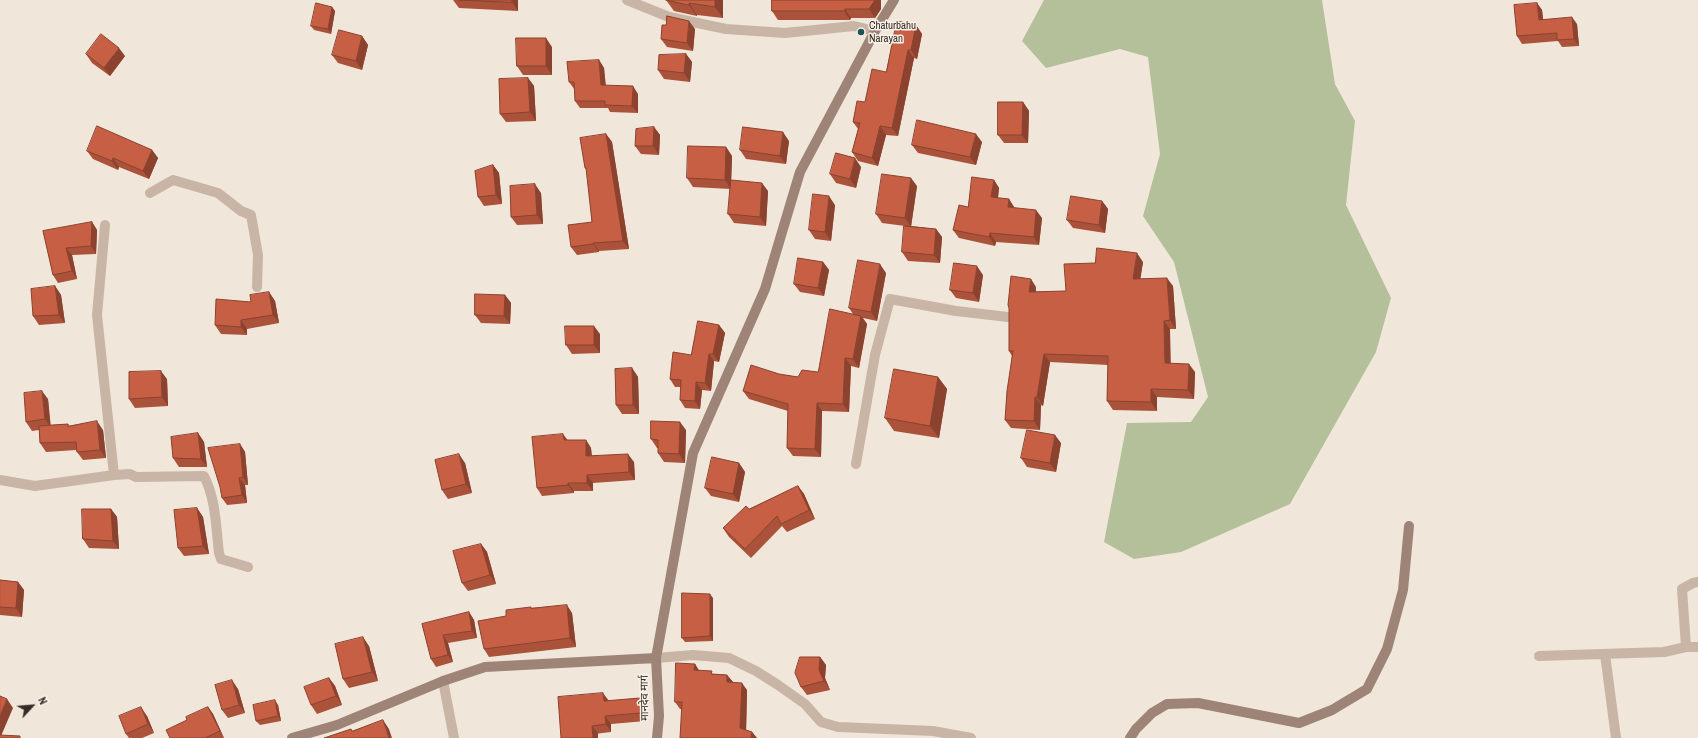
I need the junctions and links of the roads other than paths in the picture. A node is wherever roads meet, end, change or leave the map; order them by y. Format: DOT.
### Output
graph roads {
  1 [pos="627,0"];
  2 [pos="894,0"];
  3 [pos="875,31"];
  4 [pos="150,193"];
  5 [pos="105,225"];
  6 [pos="257,287"];
  7 [pos="1008,317"];
  8 [pos="856,464"];
  9 [pos="114,475"];
  10 [pos="0,480"];
  11 [pos="1409,526"];
  12 [pos="248,568"];
  13 [pos="1698,582"];
  14 [pos="1686,647"];
  15 [pos="1698,647"];
  16 [pos="1605,654"];
  17 [pos="1539,656"];
  18 [pos="656,658"];
  19 [pos="443,681"];
  20 [pos="292,738"];
  21 [pos="454,738"];
  22 [pos="657,738"];
  23 [pos="971,738"];
  24 [pos="1130,738"];
  25 [pos="1616,738"];
  1 -- 3 [label="street"];
  2 -- 3 [label="main road, मानदेव मार्ग"];
  3 -- 18 [label="main road, मानदेव मार्ग"];
  4 -- 6 [label="street"];
  5 -- 9 [label="street"];
  7 -- 8 [label="street"];
  9 -- 10 [label="street"];
  9 -- 12 [label="street"];
  11 -- 24 [label="main road"];
  13 -- 14 [label="street"];
  14 -- 15 [label="street"];
  14 -- 16 [label="street"];
  16 -- 17 [label="street"];
  16 -- 25 [label="street"];
  18 -- 19 [label="main road"];
  18 -- 22 [label="main road, मानदेव मार्ग"];
  18 -- 23 [label="street"];
  19 -- 20 [label="main road"];
  19 -- 21 [label="street"];
}
